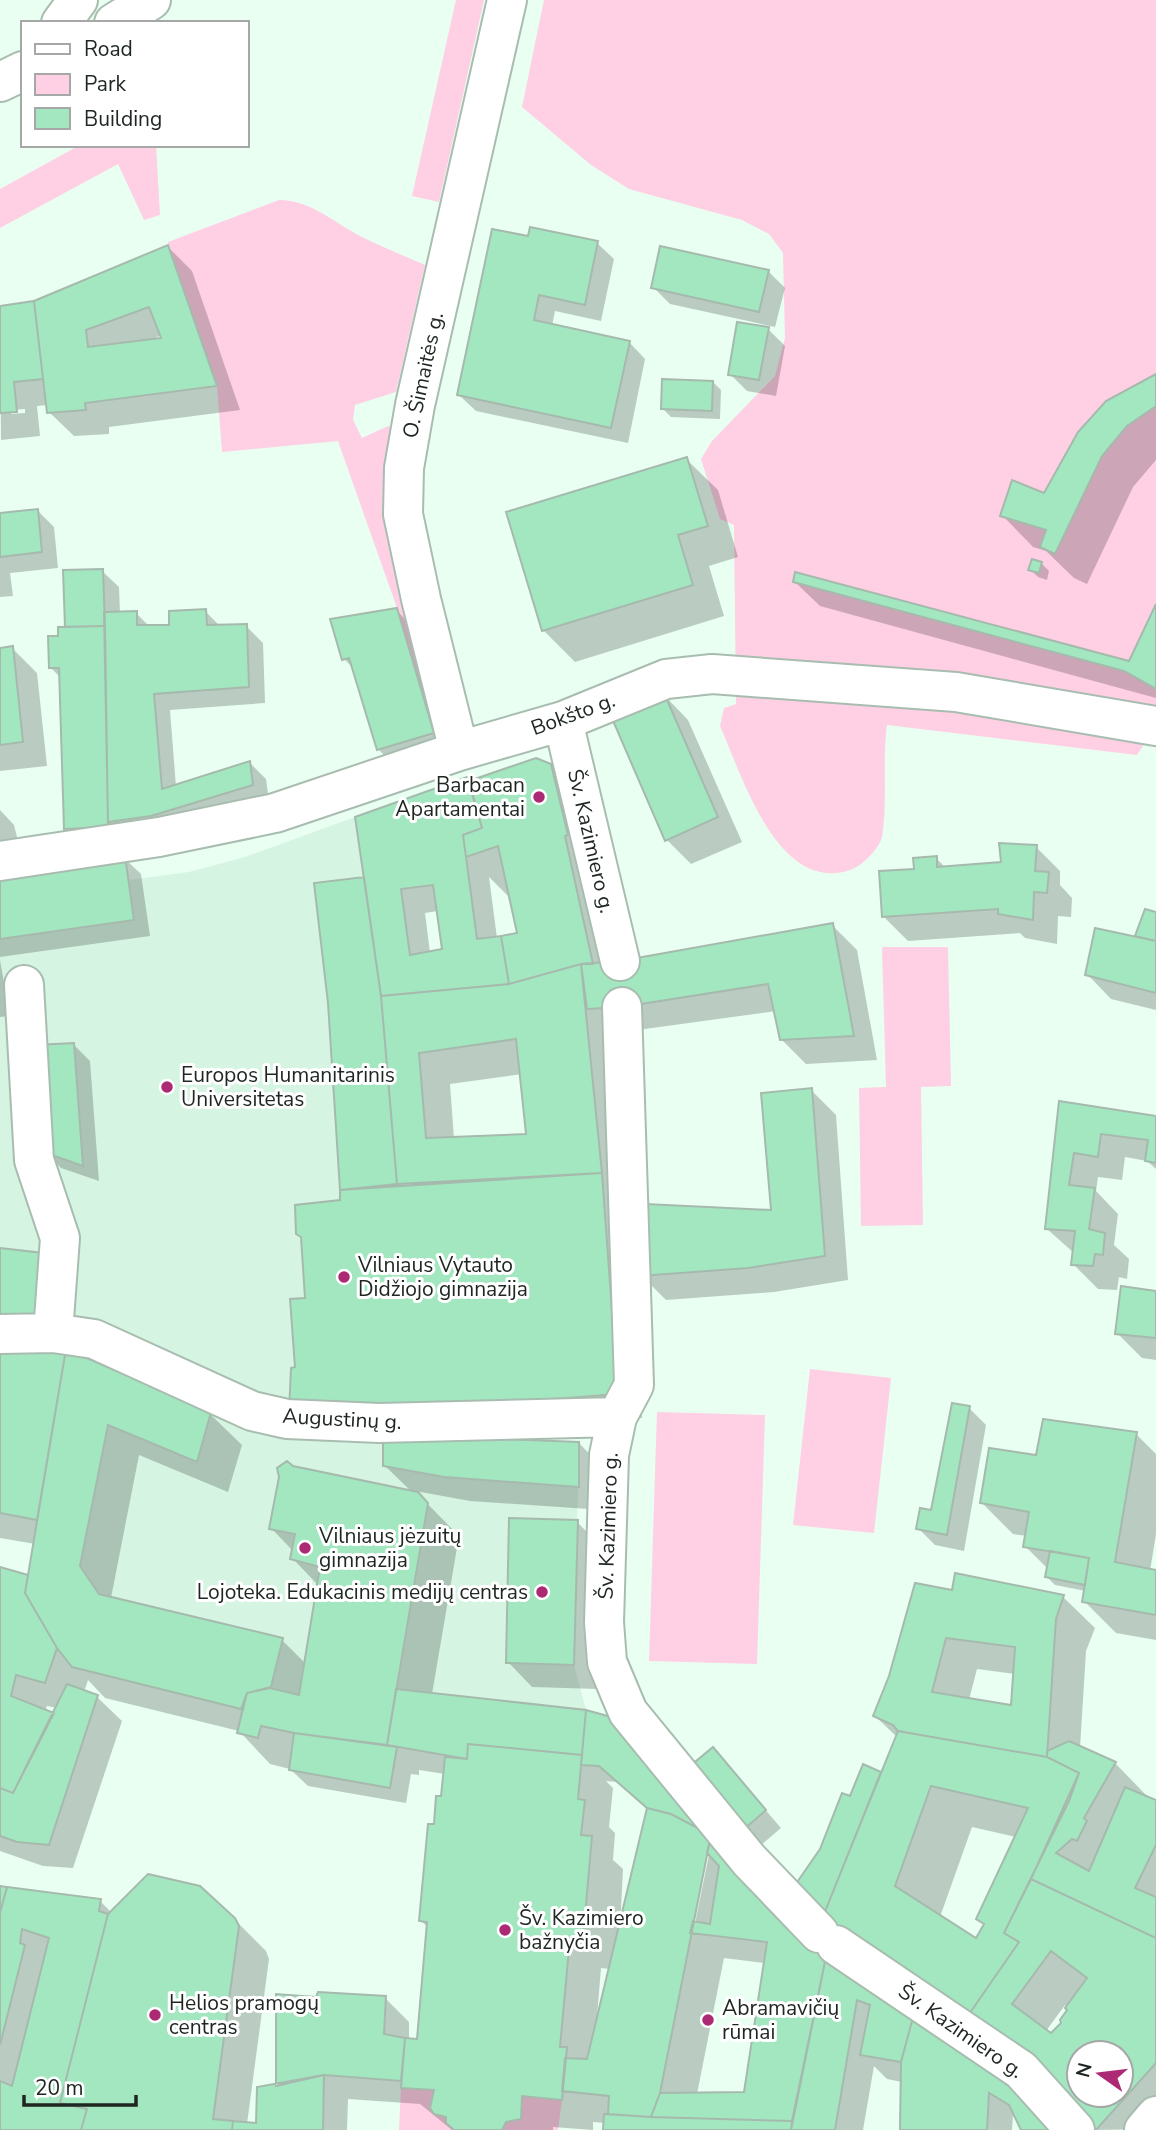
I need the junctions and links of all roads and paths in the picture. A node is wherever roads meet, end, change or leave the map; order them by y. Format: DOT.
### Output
graph roads {
  1 [pos="78,0"];
  2 [pos="151,0"];
  3 [pos="507,0"];
  4 [pos="62,21"];
  5 [pos="117,21"];
  6 [pos="21,72"];
  7 [pos="0,82"];
  8 [pos="563,721"];
  9 [pos="1156,726"];
  10 [pos="459,751"];
  11 [pos="0,861"];
  12 [pos="620,961"];
  13 [pos="24,985"];
  14 [pos="622,1007"];
  15 [pos="53,1333"];
  16 [pos="0,1334"];
  17 [pos="617,1417"];
  18 [pos="1156,2116"];
  19 [pos="1075,2130"];
  20 [pos="1144,2130"];
  1 -- 4 [label="street"];
  2 -- 5 [label="street"];
  3 -- 10 [label="street, O. Šimaitės g."];
  6 -- 7 [label="street"];
  8 -- 9 [label="street, Bokšto g."];
  8 -- 10 [label="street, Bokšto g."];
  8 -- 12 [label="street, Šv. Kazimiero g."];
  10 -- 11 [label="street, Bokšto g."];
  13 -- 15 [label="street"];
  14 -- 17 [label="street, Šv. Kazimiero g."];
  15 -- 16 [label="street, Augustinų g."];
  15 -- 17 [label="street, Augustinų g."];
  17 -- 19 [label="street, Šv. Kazimiero g."];
  18 -- 20 [label="street"];
}
